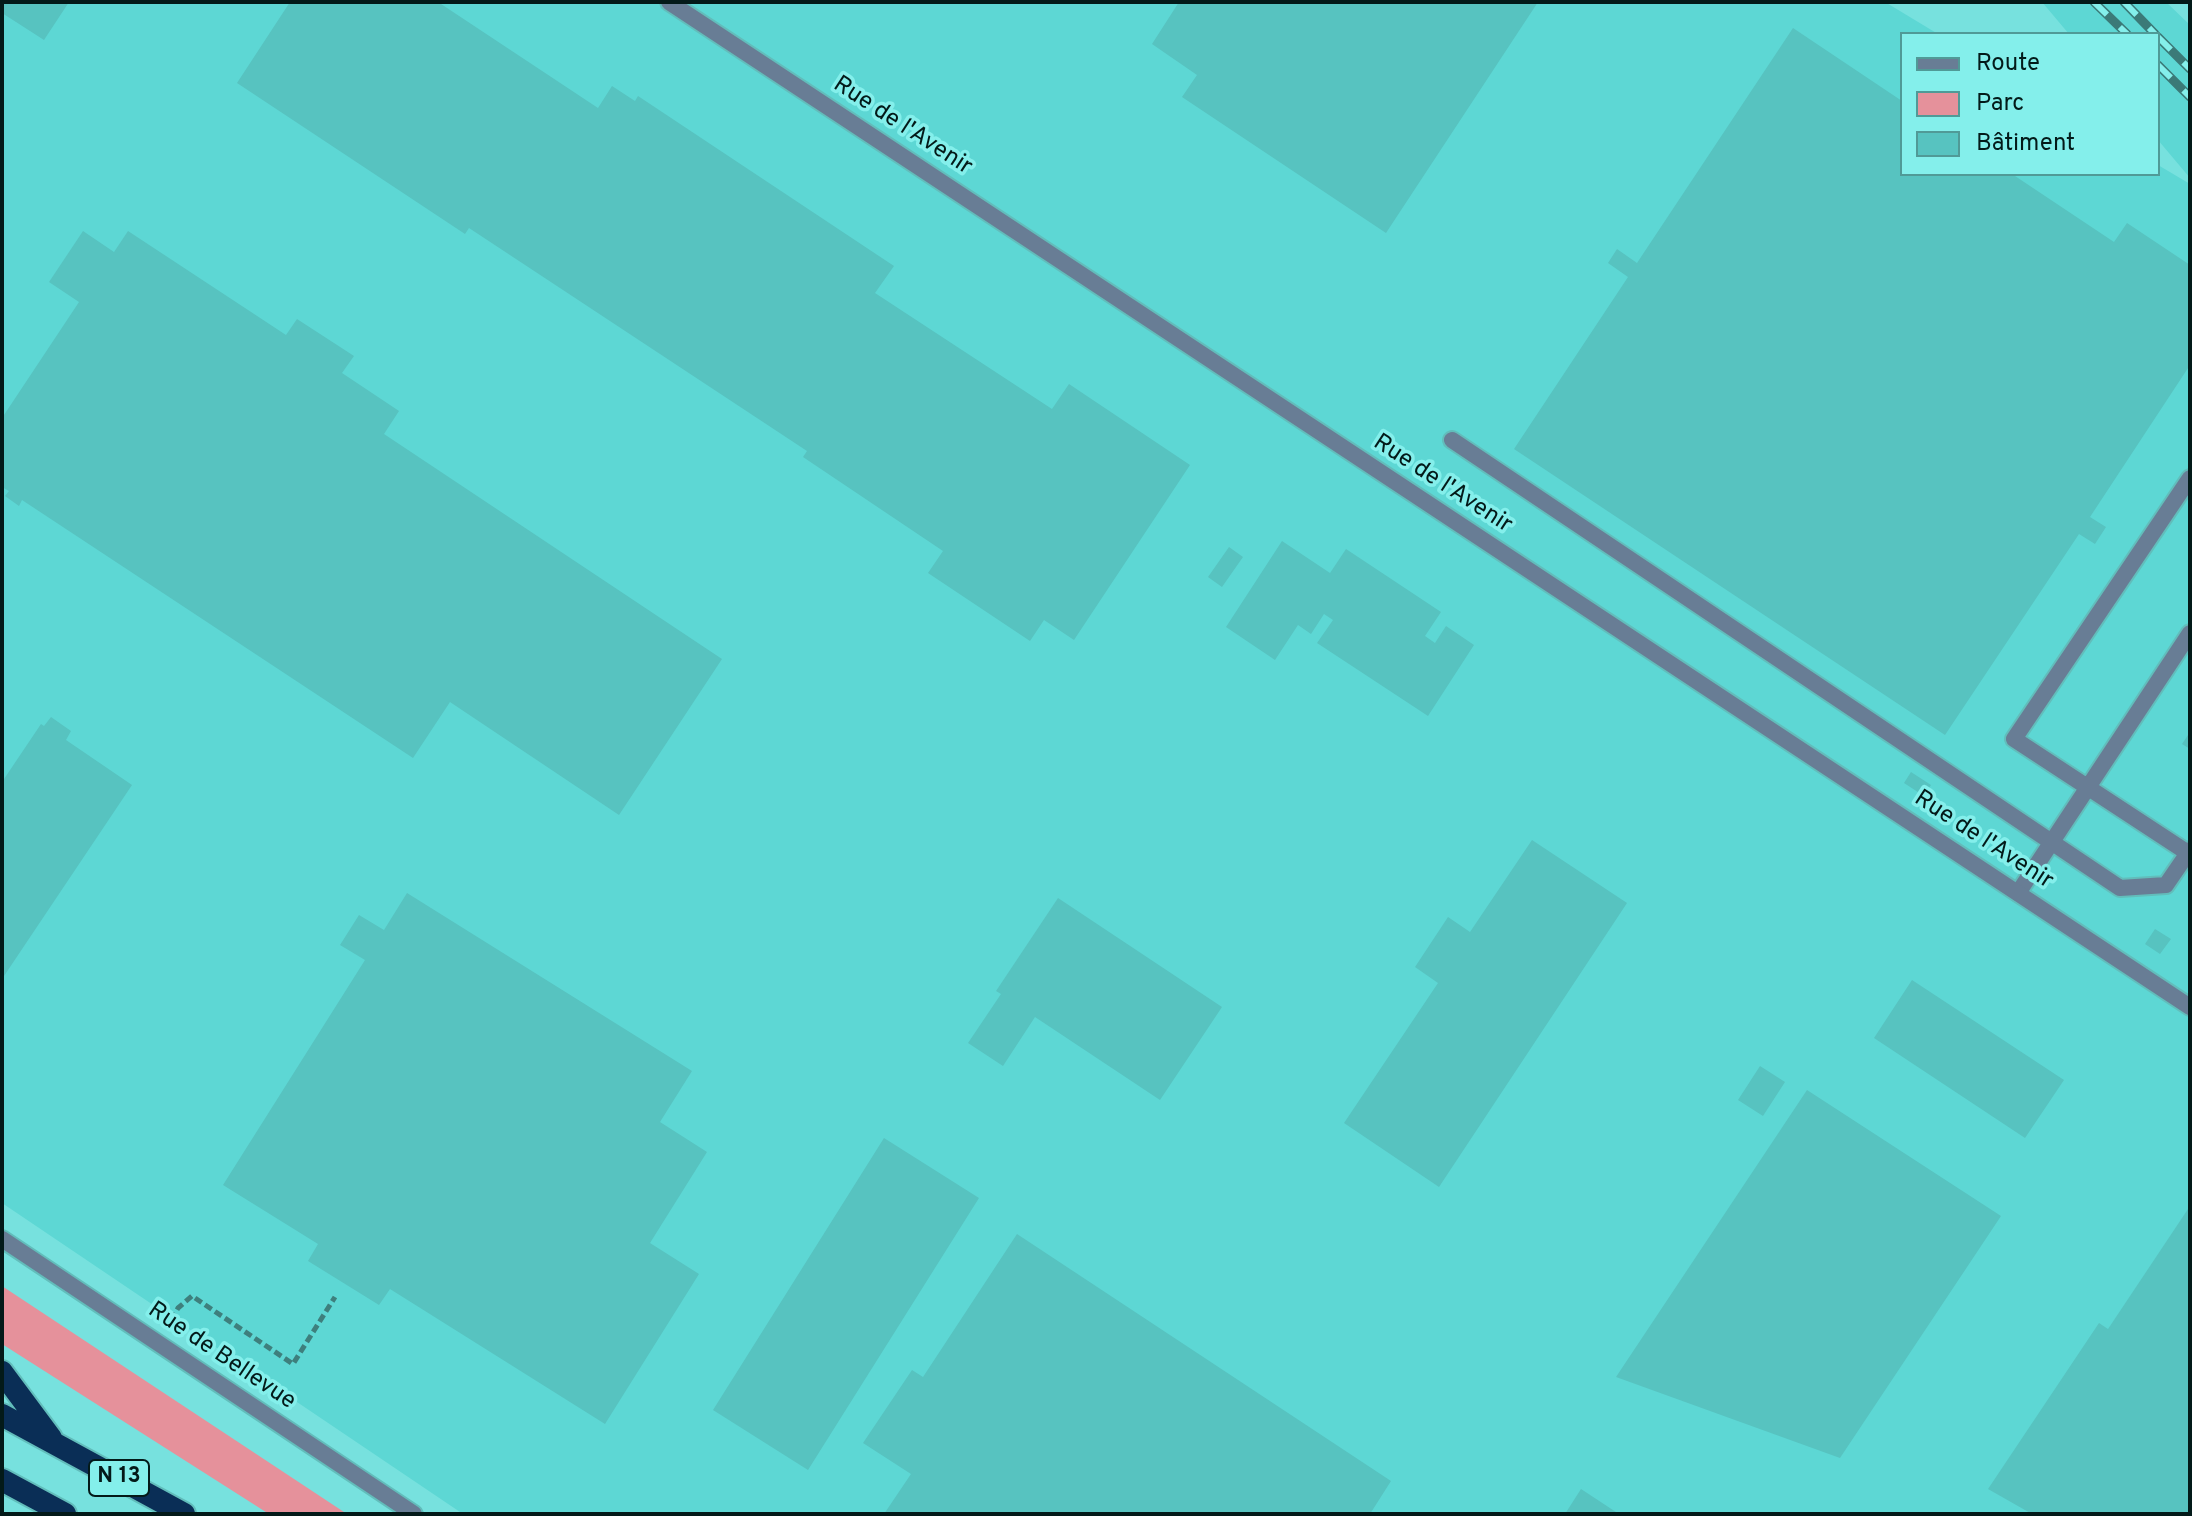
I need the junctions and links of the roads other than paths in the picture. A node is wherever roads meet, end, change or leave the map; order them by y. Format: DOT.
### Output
graph roads {
  1 [pos="669,2"];
  2 [pos="1452,440"];
  3 [pos="2190,478"];
  4 [pos="2190,633"];
  5 [pos="2088,788"];
  6 [pos="2051,843"];
  7 [pos="2189,851"];
  8 [pos="2018,893"];
  9 [pos="2190,1007"];
  10 [pos="2,1239"];
  11 [pos="2,1372"];
  12 [pos="2,1415"];
  13 [pos="54,1442"];
  14 [pos="2,1480"];
  15 [pos="65,1514"];
  16 [pos="184,1514"];
  17 [pos="414,1514"];
  1 -- 8 [label="street, Rue de l'Avenir"];
  2 -- 6 [label="street"];
  3 -- 5 [label="street"];
  4 -- 5 [label="street"];
  5 -- 6 [label="street"];
  5 -- 7 [label="street"];
  6 -- 7 [label="street"];
  6 -- 8 [label="street"];
  8 -- 9 [label="street, Rue de l'Avenir"];
  10 -- 17 [label="street, Rue de Bellevue"];
  11 -- 13 [label="highway"];
  12 -- 13 [label="highway, N 13"];
  13 -- 16 [label="highway, N 13"];
  14 -- 15 [label="highway, N 13"];
}
